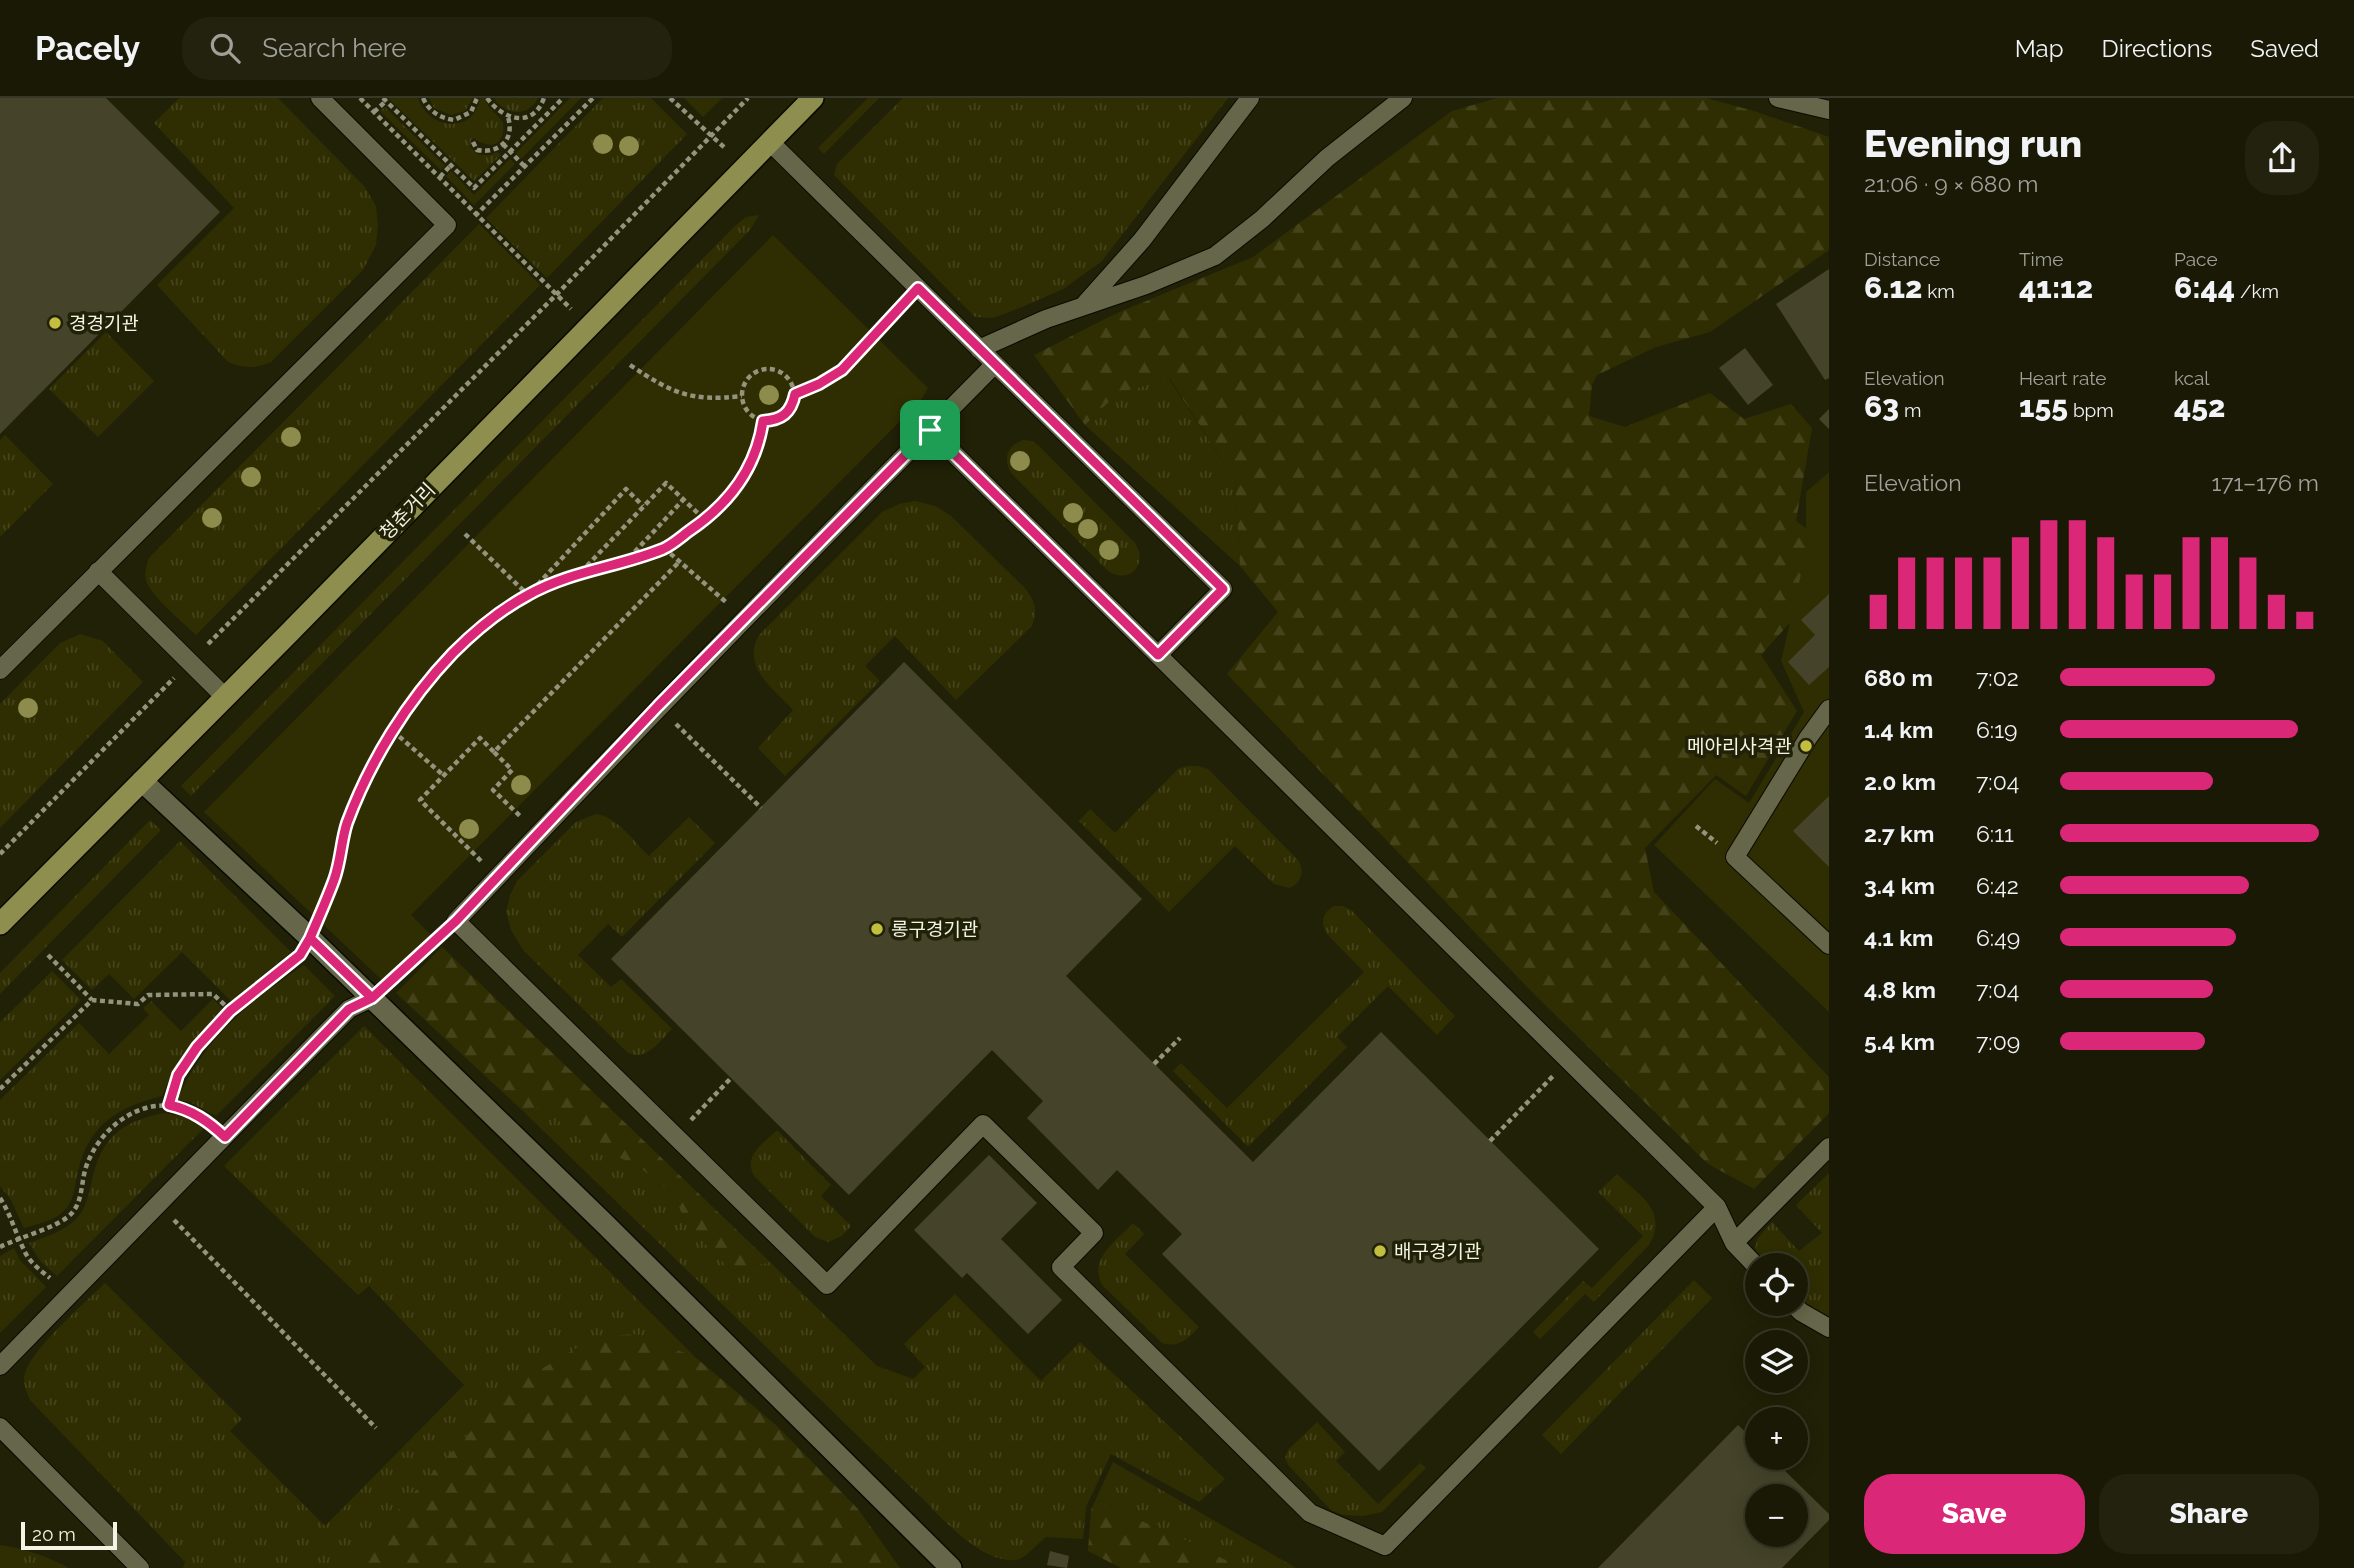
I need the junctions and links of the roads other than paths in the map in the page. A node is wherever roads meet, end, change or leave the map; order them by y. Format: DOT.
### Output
graph roads {
  1 [pos="320,98"];
  2 [pos="813,98"];
  3 [pos="1250,98"];
  4 [pos="1403,98"];
  5 [pos="1778,98"];
  6 [pos="1829,110"];
  7 [pos="770,142"];
  8 [pos="1083,307"];
  9 [pos="979,349"];
  10 [pos="995,364"];
  11 [pos="930,430"];
  12 [pos="98,570"];
  13 [pos="1158,655"];
  14 [pos="0,670"];
  15 [pos="225,697"];
  16 [pos="1829,709"];
  17 [pos="142,781"];
  18 [pos="0,924"];
  19 [pos="1829,945"];
  20 [pos="372,998"];
  21 [pos="1829,1147"];
  22 [pos="1717,1207"];
  23 [pos="1734,1243"];
  24 [pos="1745,1254"];
  25 [pos="1808,1316"];
  26 [pos="1829,1328"];
  27 [pos="0,1366"];
  28 [pos="0,1427"];
  29 [pos="140,1568"];
  30 [pos="951,1568"];
  1 -- 12 [label="lane"];
  2 -- 7 [label="main road, 청춘거리"];
  3 -- 8 [label="lane"];
  4 -- 8 [label="lane"];
  5 -- 6 [label="lane"];
  7 -- 9 [label="lane"];
  7 -- 15 [label="main road, 청춘거리"];
  8 -- 9 [label="lane"];
  9 -- 10 [label="lane"];
  10 -- 11 [label="lane"];
  10 -- 13 [label="lane"];
  11 -- 13 [label="lane"];
  11 -- 22 [label="lane"];
  12 -- 14 [label="lane"];
  12 -- 15 [label="lane"];
  13 -- 22 [label="lane"];
  15 -- 17 [label="main road, 청춘거리"];
  16 -- 19 [label="lane"];
  17 -- 18 [label="main road, 청춘거리"];
  17 -- 20 [label="street"];
  20 -- 27 [label="lane"];
  20 -- 30 [label="street"];
  21 -- 23 [label="lane"];
  22 -- 23 [label="lane"];
  23 -- 24 [label="lane"];
  25 -- 26 [label="lane"];
  28 -- 29 [label="lane"];
}
